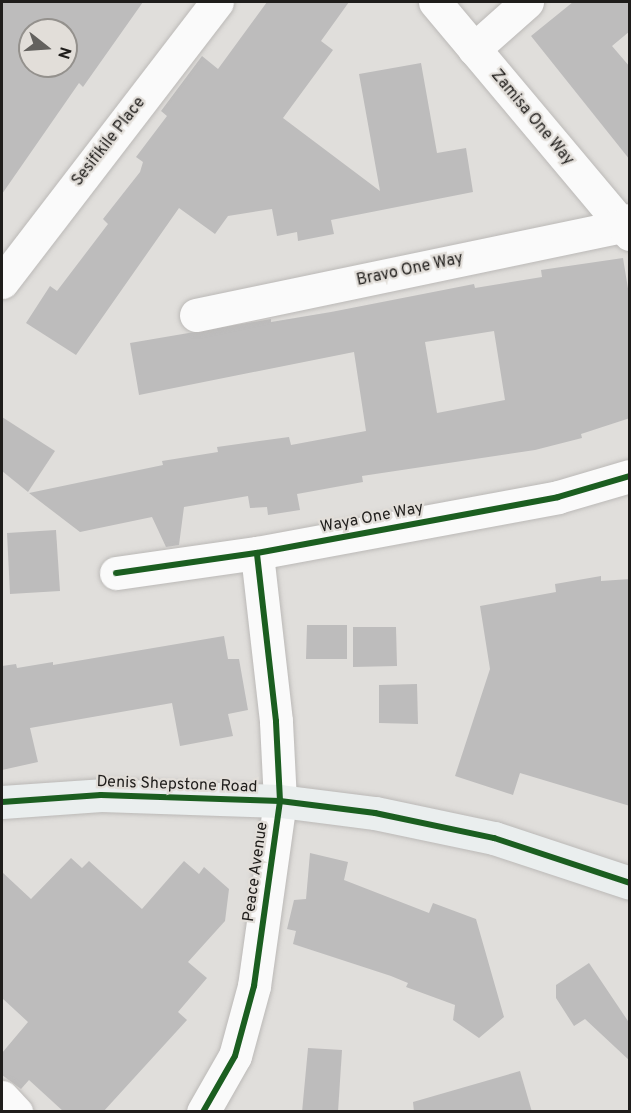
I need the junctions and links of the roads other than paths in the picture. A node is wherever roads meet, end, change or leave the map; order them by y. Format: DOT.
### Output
graph roads {
  1 [pos="217,2"];
  2 [pos="435,2"];
  3 [pos="527,2"];
  4 [pos="474,49"];
  5 [pos="627,227"];
  6 [pos="2,282"];
  7 [pos="196,315"];
  8 [pos="630,476"];
  9 [pos="257,553"];
  10 [pos="116,573"];
  11 [pos="280,801"];
  12 [pos="2,802"];
  13 [pos="630,883"];
  14 [pos="2,1097"];
  15 [pos="16,1112"];
  16 [pos="203,1112"];
  1 -- 6 [label="street, Sesifikile Place"];
  2 -- 4 [label="street, Zamisa One Way"];
  3 -- 4 [label="street"];
  4 -- 5 [label="street, Zamisa One Way"];
  5 -- 7 [label="street, Bravo One Way"];
  8 -- 9 [label="street, Waya One Way"];
  9 -- 10 [label="street, Waya One Way"];
  9 -- 11 [label="street, Peace Avenue"];
  11 -- 12 [label="street, Denis Shepstone Road"];
  11 -- 13 [label="street, Denis Shepstone Road"];
  11 -- 16 [label="street, Peace Avenue"];
  14 -- 15 [label="street"];
}
